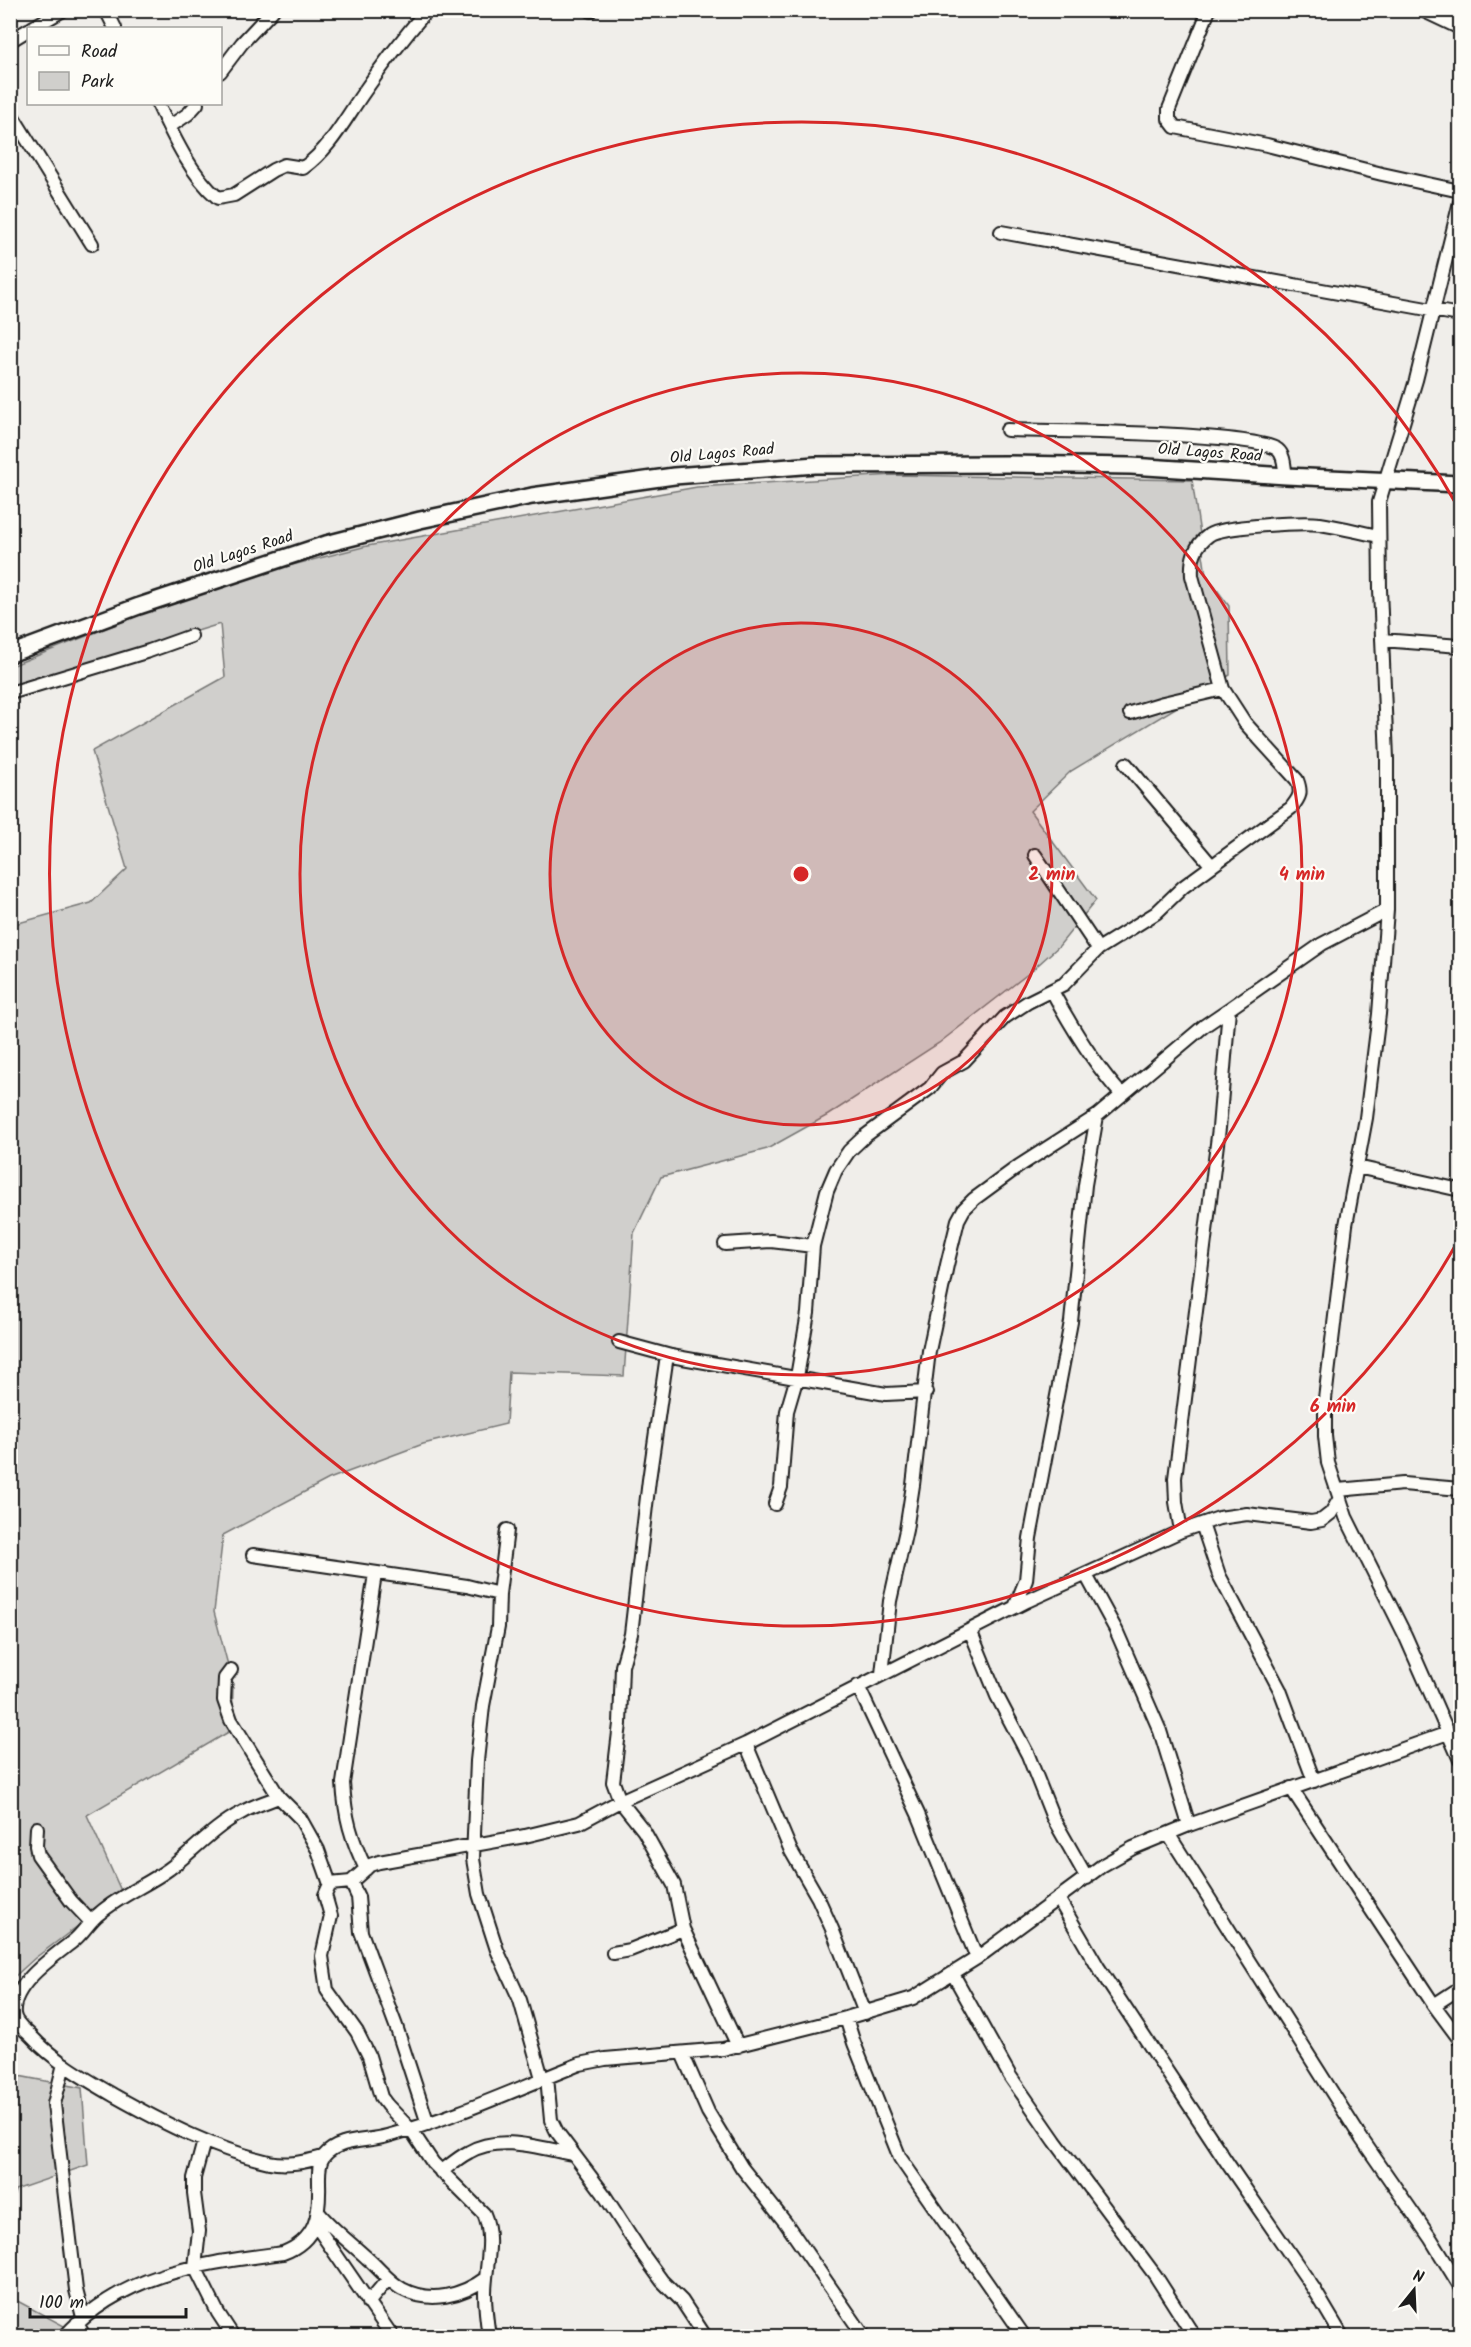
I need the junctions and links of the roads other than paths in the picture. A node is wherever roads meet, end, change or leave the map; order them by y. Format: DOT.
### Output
graph roads {
  1 [pos="63,10"];
  2 [pos="106,10"];
  3 [pos="273,10"];
  4 [pos="427,10"];
  5 [pos="1209,10"];
  6 [pos="1422,10"];
  7 [pos="33,27"];
  8 [pos="114,27"];
  9 [pos="1461,28"];
  10 [pos="27,31"];
  11 [pos="10,41"];
  12 [pos="222,69"];
  13 [pos="158,105"];
  14 [pos="196,105"];
  15 [pos="10,112"];
  16 [pos="169,127"];
  17 [pos="1461,191"];
  18 [pos="1461,202"];
  19 [pos="1001,232"];
  20 [pos="92,244"];
  21 [pos="1433,310"];
  22 [pos="1461,315"];
  23 [pos="1007,430"];
  24 [pos="1286,476"];
  25 [pos="1385,479"];
  26 [pos="1461,484"];
  27 [pos="1379,536"];
  28 [pos="191,636"];
  29 [pos="1382,640"];
  30 [pos="1461,646"];
  31 [pos="10,654"];
  32 [pos="1223,689"];
  33 [pos="10,693"];
  34 [pos="1131,713"];
  35 [pos="1126,764"];
  36 [pos="1035,855"];
  37 [pos="1212,866"];
  38 [pos="1388,910"];
  39 [pos="1098,949"];
  40 [pos="1052,991"];
  41 [pos="1229,1009"];
  42 [pos="1121,1094"];
  43 [pos="1097,1116"];
  44 [pos="1077,1130"];
  45 [pos="1090,1146"];
  46 [pos="1357,1167"];
  47 [pos="1461,1190"];
  48 [pos="725,1244"];
  49 [pos="813,1246"];
  50 [pos="619,1342"];
  51 [pos="667,1355"];
  52 [pos="797,1377"];
  53 [pos="926,1392"];
  54 [pos="1461,1489"];
  55 [pos="1339,1494"];
  56 [pos="776,1504"];
  57 [pos="1202,1524"];
  58 [pos="507,1530"];
  59 [pos="1181,1531"];
  60 [pos="253,1555"];
  61 [pos="375,1574"];
  62 [pos="1086,1575"];
  63 [pos="1026,1580"];
  64 [pos="500,1594"];
  65 [pos="1040,1596"];
  66 [pos="1015,1607"];
  67 [pos="970,1630"];
  68 [pos="231,1670"];
  69 [pos="882,1674"];
  70 [pos="858,1686"];
  71 [pos="1448,1733"];
  72 [pos="746,1744"];
  73 [pos="1461,1760"];
  74 [pos="1314,1781"];
  75 [pos="1291,1788"];
  76 [pos="279,1797"];
  77 [pos="620,1801"];
  78 [pos="1189,1825"];
  79 [pos="38,1828"];
  80 [pos="1169,1835"];
  81 [pos="473,1845"];
  82 [pos="366,1869"];
  83 [pos="1087,1878"];
  84 [pos="351,1882"];
  85 [pos="330,1884"];
  86 [pos="1059,1900"];
  87 [pos="90,1921"];
  88 [pos="683,1929"];
  89 [pos="613,1953"];
  90 [pos="977,1959"];
  91 [pos="952,1974"];
  92 [pos="1461,1988"];
  93 [pos="1434,2005"];
  94 [pos="865,2013"];
  95 [pos="846,2018"];
  96 [pos="1461,2040"];
  97 [pos="738,2046"];
  98 [pos="682,2053"];
  99 [pos="64,2064"];
  100 [pos="544,2078"];
  101 [pos="428,2124"];
  102 [pos="411,2130"];
  103 [pos="204,2141"];
  104 [pos="572,2154"];
  105 [pos="323,2157"];
  106 [pos="441,2172"];
  107 [pos="317,2219"];
  108 [pos="195,2266"];
  109 [pos="486,2278"];
  110 [pos="388,2279"];
  111 [pos="1461,2286"];
  112 [pos="368,2303"];
  113 [pos="80,2320"];
  114 [pos="65,2337"];
  115 [pos="84,2337"];
  116 [pos="233,2337"];
  117 [pos="392,2337"];
  118 [pos="489,2337"];
  119 [pos="705,2337"];
  120 [pos="864,2337"];
  121 [pos="1024,2337"];
  122 [pos="1194,2337"];
  123 [pos="1342,2337"];
  1 -- 7 [label="street"];
  2 -- 8 [label="street"];
  3 -- 12 [label="street"];
  4 -- 16 [label="street"];
  5 -- 17 [label="street"];
  6 -- 9 [label="street"];
  10 -- 11 [label="street"];
  13 -- 16 [label="street"];
  14 -- 16 [label="street"];
  15 -- 20 [label="street"];
  18 -- 21 [label="street"];
  19 -- 21 [label="street"];
  21 -- 22 [label="street"];
  21 -- 25 [label="street"];
  23 -- 24 [label="street"];
  24 -- 25 [label="main road, Old Lagos Road"];
  24 -- 31 [label="main road, Old Lagos Road"];
  25 -- 26 [label="main road, Old Lagos Road"];
  25 -- 27 [label="street"];
  27 -- 29 [label="street"];
  27 -- 32 [label="street"];
  28 -- 33 [label="street"];
  29 -- 30 [label="street"];
  29 -- 38 [label="street"];
  32 -- 34 [label="street"];
  32 -- 37 [label="street"];
  35 -- 37 [label="street"];
  36 -- 39 [label="street"];
  37 -- 39 [label="street"];
  38 -- 41 [label="street"];
  38 -- 46 [label="street"];
  39 -- 40 [label="street"];
  40 -- 42 [label="street"];
  40 -- 49 [label="street"];
  41 -- 42 [label="street"];
  41 -- 59 [label="street"];
  42 -- 43 [label="street"];
  43 -- 44 [label="street"];
  43 -- 45 [label="street"];
  44 -- 45 [label="street"];
  44 -- 53 [label="street"];
  45 -- 63 [label="street"];
  46 -- 47 [label="street"];
  46 -- 55 [label="street"];
  48 -- 49 [label="street"];
  49 -- 52 [label="street"];
  50 -- 51 [label="street"];
  51 -- 52 [label="street"];
  51 -- 77 [label="street"];
  52 -- 53 [label="street"];
  52 -- 56 [label="street"];
  53 -- 69 [label="street"];
  54 -- 55 [label="street"];
  55 -- 57 [label="street"];
  55 -- 71 [label="street"];
  57 -- 59 [label="street"];
  57 -- 74 [label="street"];
  58 -- 64 [label="street"];
  59 -- 62 [label="street"];
  60 -- 61 [label="street"];
  61 -- 64 [label="street"];
  61 -- 82 [label="street"];
  62 -- 65 [label="street"];
  62 -- 78 [label="street"];
  63 -- 65 [label="street"];
  63 -- 66 [label="street"];
  64 -- 81 [label="street"];
  65 -- 66 [label="street"];
  66 -- 67 [label="street"];
  67 -- 69 [label="street"];
  67 -- 83 [label="street"];
  68 -- 76 [label="street"];
  69 -- 70 [label="street"];
  70 -- 72 [label="street"];
  70 -- 90 [label="street"];
  71 -- 73 [label="street"];
  71 -- 74 [label="street"];
  72 -- 77 [label="street"];
  72 -- 94 [label="street"];
  74 -- 75 [label="street"];
  75 -- 78 [label="street"];
  75 -- 93 [label="street"];
  76 -- 85 [label="street"];
  76 -- 87 [label="street"];
  77 -- 81 [label="street"];
  77 -- 88 [label="street"];
  78 -- 80 [label="street"];
  79 -- 87 [label="street"];
  80 -- 83 [label="street"];
  80 -- 111 [label="street"];
  81 -- 82 [label="street"];
  81 -- 100 [label="street"];
  82 -- 84 [label="street"];
  83 -- 86 [label="street"];
  84 -- 85 [label="street"];
  84 -- 101 [label="street"];
  85 -- 102 [label="street"];
  86 -- 90 [label="street"];
  86 -- 123 [label="street"];
  87 -- 99 [label="street"];
  88 -- 89 [label="street"];
  88 -- 97 [label="street"];
  90 -- 91 [label="street"];
  91 -- 94 [label="street"];
  91 -- 122 [label="street"];
  92 -- 93 [label="street"];
  93 -- 96 [label="street"];
  94 -- 95 [label="street"];
  95 -- 97 [label="street"];
  95 -- 121 [label="street"];
  97 -- 98 [label="street"];
  98 -- 100 [label="street"];
  98 -- 120 [label="street"];
  99 -- 103 [label="street"];
  99 -- 113 [label="street"];
  100 -- 101 [label="street"];
  100 -- 104 [label="street"];
  101 -- 102 [label="street"];
  102 -- 105 [label="street"];
  102 -- 106 [label="street"];
  103 -- 105 [label="street"];
  103 -- 108 [label="street"];
  104 -- 106 [label="street"];
  104 -- 119 [label="street"];
  105 -- 107 [label="street"];
  106 -- 109 [label="street"];
  107 -- 108 [label="street"];
  107 -- 110 [label="street"];
  107 -- 112 [label="street"];
  108 -- 113 [label="street"];
  108 -- 116 [label="street"];
  109 -- 110 [label="street"];
  109 -- 118 [label="street"];
  110 -- 112 [label="street"];
  112 -- 117 [label="street"];
  113 -- 114 [label="street"];
  113 -- 115 [label="street"];
}
